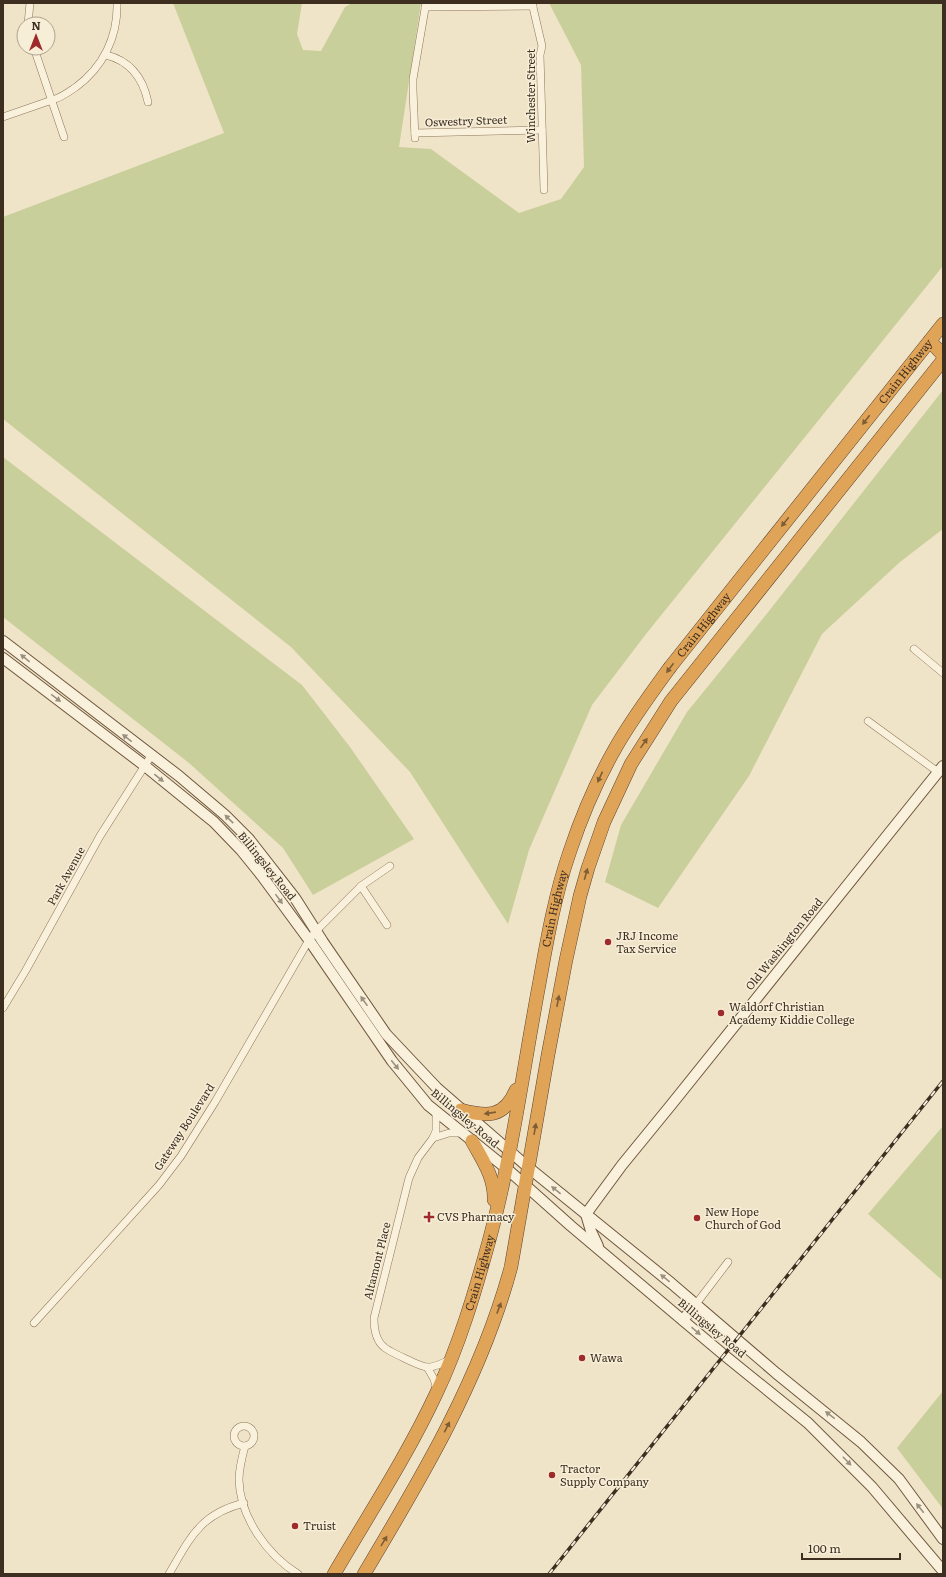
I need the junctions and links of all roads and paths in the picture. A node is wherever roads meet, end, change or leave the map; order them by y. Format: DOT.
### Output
graph roads {
  1 [pos="30,3"];
  2 [pos="117,3"];
  3 [pos="533,4"];
  4 [pos="426,5"];
  5 [pos="29,16"];
  6 [pos="106,55"];
  7 [pos="37,56"];
  8 [pos="51,100"];
  9 [pos="148,102"];
  10 [pos="3,117"];
  11 [pos="542,130"];
  12 [pos="64,137"];
  13 [pos="544,190"];
  14 [pos="943,324"];
  15 [pos="930,341"];
  16 [pos="943,356"];
  17 [pos="943,360"];
  18 [pos="3,641"];
  19 [pos="914,649"];
  20 [pos="3,658"];
  21 [pos="943,673"];
  22 [pos="868,721"];
  23 [pos="151,756"];
  24 [pos="145,766"];
  25 [pos="941,769"];
  26 [pos="390,866"];
  27 [pos="360,886"];
  28 [pos="387,925"];
  29 [pos="316,931"];
  30 [pos="309,940"];
  31 [pos="3,1008"];
  32 [pos="522,1076"];
  33 [pos="461,1110"];
  34 [pos="436,1112"];
  35 [pos="462,1133"];
  36 [pos="433,1138"];
  37 [pos="472,1141"];
  38 [pos="510,1151"];
  39 [pos="506,1168"];
  40 [pos="529,1168"];
  41 [pos="525,1186"];
  42 [pos="586,1214"];
  43 [pos="494,1222"];
  44 [pos="602,1252"];
  45 [pos="728,1262"];
  46 [pos="696,1304"];
  47 [pos="683,1320"];
  48 [pos="34,1323"];
  49 [pos="451,1359"];
  50 [pos="427,1367"];
  51 [pos="437,1392"];
  52 [pos="245,1446"];
  53 [pos="244,1503"];
  54 [pos="943,1540"];
  55 [pos="943,1571"];
  56 [pos="169,1574"];
  57 [pos="298,1574"];
  58 [pos="334,1574"];
  59 [pos="364,1574"];
  1 -- 5 [label="street"];
  2 -- 6 [label="street"];
  3 -- 4 [label="street"];
  3 -- 11 [label="street, Winchester Street"];
  4 -- 11 [label="street, Oswestry Street"];
  6 -- 8 [label="street"];
  6 -- 9 [label="street"];
  7 -- 8 [label="street"];
  8 -- 10 [label="street"];
  8 -- 12 [label="street"];
  11 -- 13 [label="street, Winchester Street"];
  14 -- 15 [label="highway, Crain Highway"];
  15 -- 16 [label="highway"];
  15 -- 32 [label="highway, Crain Highway, one-way"];
  40 -- 17 [label="highway, Crain Highway, one-way"];
  23 -- 18 [label="main road, Billingsley Road, one-way"];
  19 -- 21 [label="street"];
  20 -- 24 [label="main road, Billingsley Road, one-way"];
  22 -- 25 [label="street"];
  23 -- 24 [label="street, Park Avenue"];
  29 -- 23 [label="main road, Billingsley Road, one-way"];
  24 -- 30 [label="main road, Billingsley Road, one-way"];
  24 -- 31 [label="street, Park Avenue"];
  25 -- 42 [label="main road, Old Washington Road"];
  26 -- 27 [label="street, Gateway Boulevard"];
  27 -- 28 [label="street"];
  27 -- 29 [label="street, Gateway Boulevard"];
  29 -- 30 [label="street, Gateway Boulevard"];
  33 -- 29 [label="main road, Billingsley Road, one-way"];
  30 -- 34 [label="main road, Billingsley Road, one-way"];
  30 -- 48 [label="street, Gateway Boulevard"];
  32 -- 33 [label="highway, one-way"];
  32 -- 38 [label="highway, Crain Highway"];
  33 -- 38 [label="main road, Billingsley Road"];
  34 -- 35 [label="main road, Billingsley Road"];
  34 -- 36 [label="street, Altamont Place"];
  35 -- 36 [label="street"];
  35 -- 37 [label="main road, Billingsley Road"];
  36 -- 50 [label="street, Altamont Place"];
  37 -- 39 [label="main road, Billingsley Road"];
  37 -- 43 [label="highway"];
  38 -- 39 [label="highway, Crain Highway"];
  38 -- 40 [label="main road, Billingsley Road"];
  39 -- 41 [label="main road, Billingsley Road"];
  39 -- 43 [label="highway, Crain Highway"];
  40 -- 41 [label="highway, Crain Highway"];
  42 -- 40 [label="main road, Billingsley Road, one-way"];
  41 -- 44 [label="main road, Billingsley Road"];
  59 -- 41 [label="highway, Crain Highway, one-way"];
  42 -- 44 [label="main road"];
  46 -- 42 [label="main road, Billingsley Road, one-way"];
  43 -- 49 [label="highway, Crain Highway"];
  44 -- 47 [label="main road, Billingsley Road"];
  45 -- 46 [label="street"];
  46 -- 47 [label="main road"];
  54 -- 46 [label="main road, Billingsley Road, one-way"];
  47 -- 55 [label="main road, Billingsley Road, one-way"];
  49 -- 50 [label="street"];
  49 -- 51 [label="highway, Crain Highway"];
  50 -- 51 [label="street"];
  51 -- 58 [label="highway, Crain Highway"];
  52 -- 53 [label="street"];
  53 -- 56 [label="street"];
  53 -- 57 [label="street"];
}
